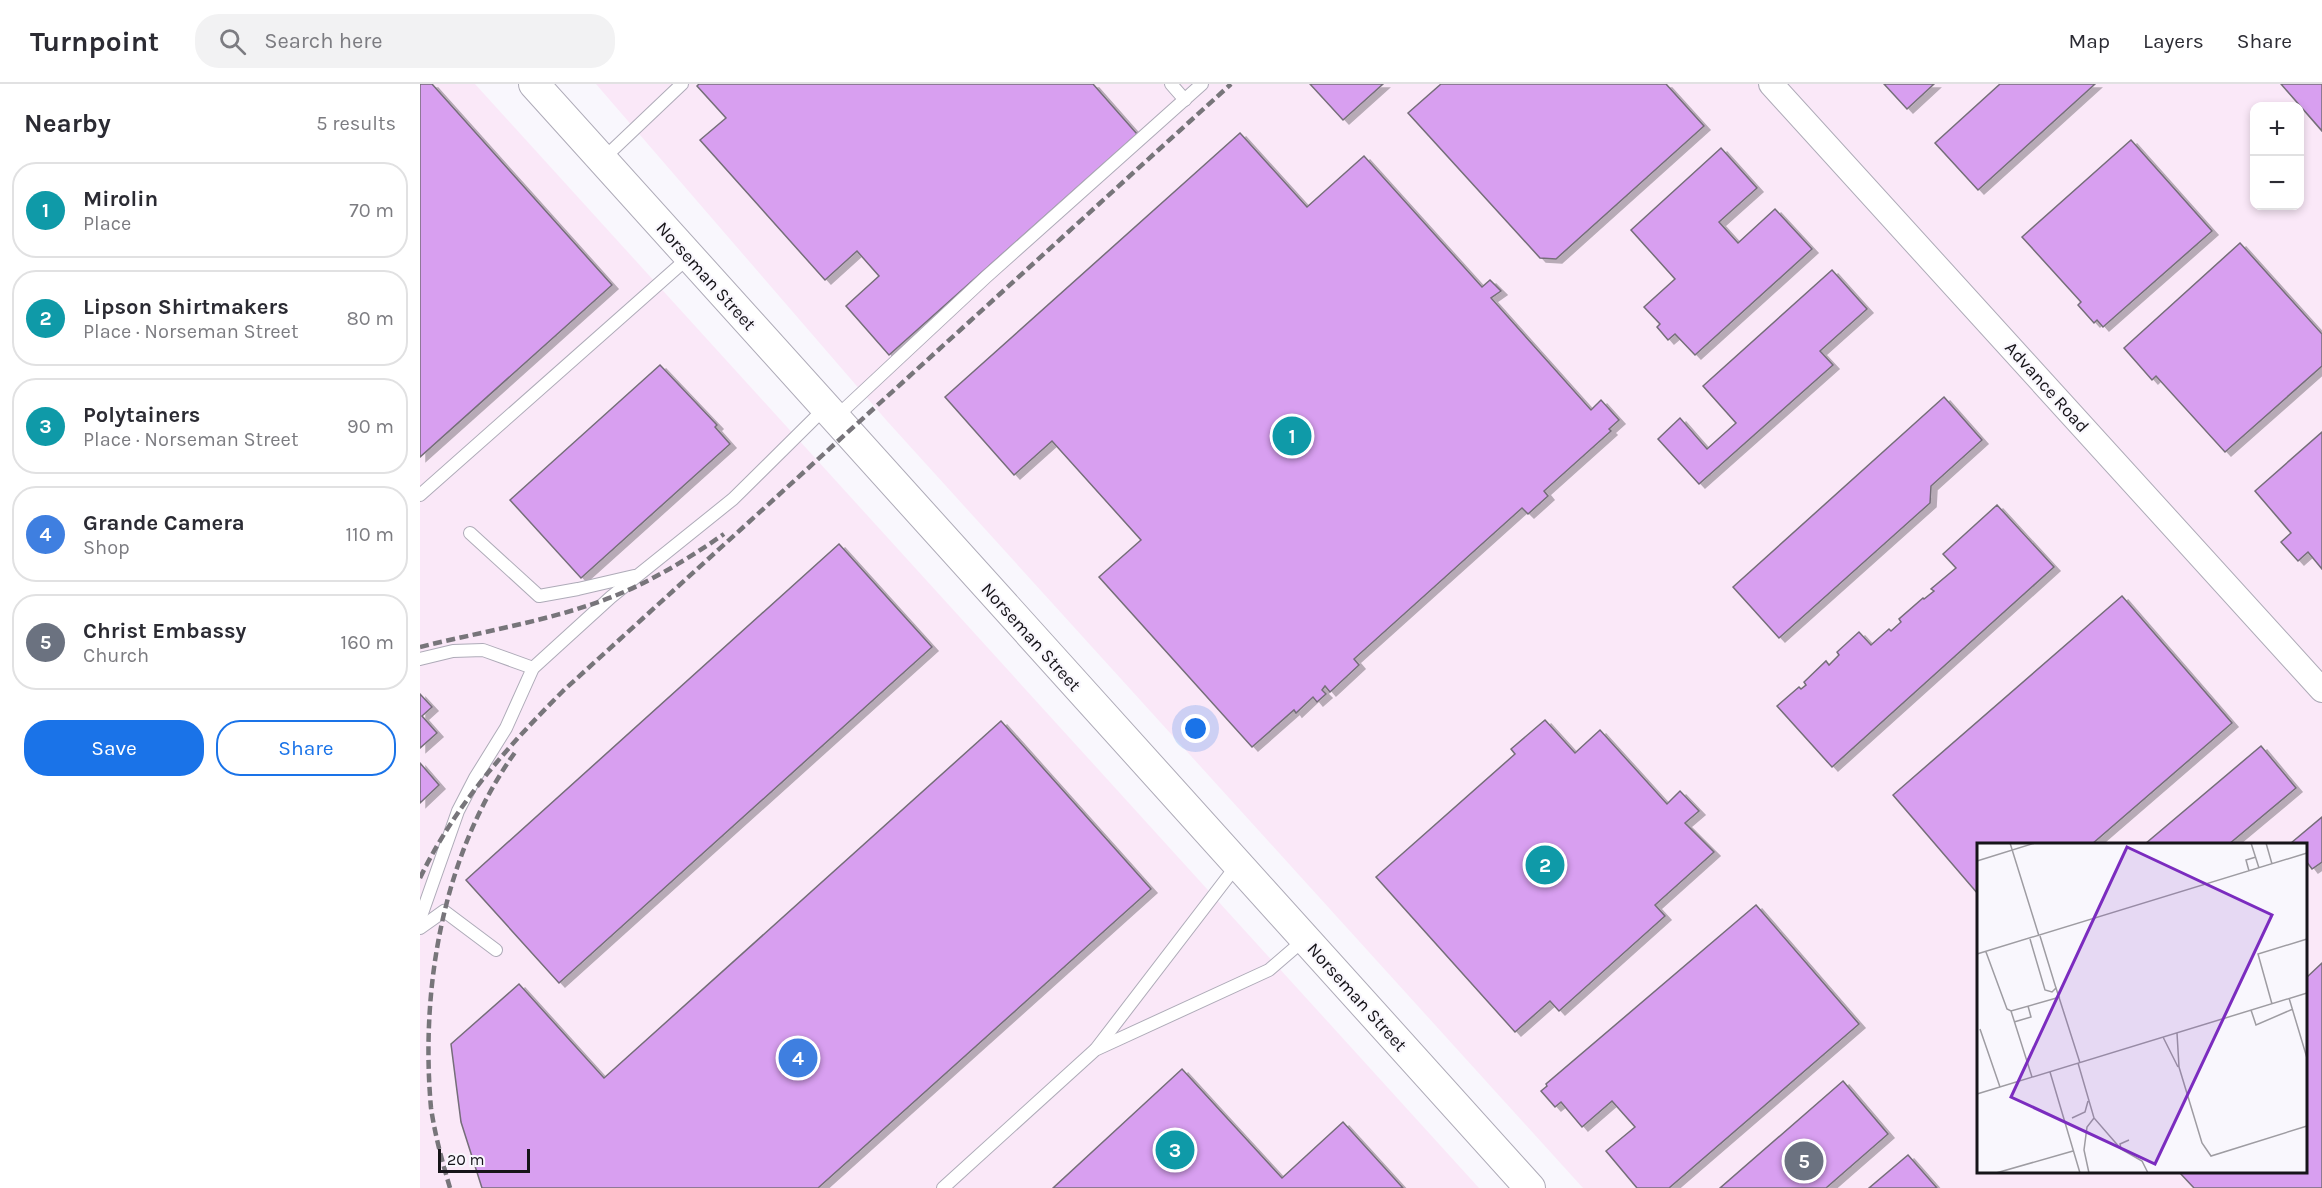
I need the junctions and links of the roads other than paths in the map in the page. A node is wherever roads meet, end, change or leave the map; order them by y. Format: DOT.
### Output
graph roads {
  1 [pos="534,84"];
  2 [pos="682,84"];
  3 [pos="1171,84"];
  4 [pos="1202,84"];
  5 [pos="1771,84"];
  6 [pos="1185,100"];
  7 [pos="603,159"];
  8 [pos="689,257"];
  9 [pos="830,413"];
  10 [pos="420,495"];
  11 [pos="470,533"];
  12 [pos="638,575"];
  13 [pos="420,659"];
  14 [pos="533,668"];
  15 [pos="2322,690"];
  16 [pos="1238,864"];
  17 [pos="420,919"];
  18 [pos="420,928"];
  19 [pos="1305,939"];
  20 [pos="496,950"];
  21 [pos="1095,1050"];
  22 [pos="943,1188"];
  23 [pos="1530,1188"];
  1 -- 7 [label="street, Norseman Street"];
  2 -- 7 [label="lane"];
  3 -- 6 [label="lane"];
  4 -- 6 [label="lane"];
  5 -- 15 [label="street, Advance Road"];
  6 -- 9 [label="lane"];
  7 -- 8 [label="street, Norseman Street"];
  8 -- 9 [label="street, Norseman Street"];
  8 -- 10 [label="lane"];
  9 -- 12 [label="lane"];
  9 -- 16 [label="street, Norseman Street"];
  11 -- 12 [label="lane"];
  12 -- 14 [label="lane"];
  13 -- 14 [label="lane"];
  14 -- 17 [label="lane"];
  16 -- 19 [label="street, Norseman Street"];
  16 -- 21 [label="lane"];
  18 -- 20 [label="lane"];
  19 -- 21 [label="lane"];
  19 -- 23 [label="street, Norseman Street"];
  21 -- 22 [label="lane"];
}
